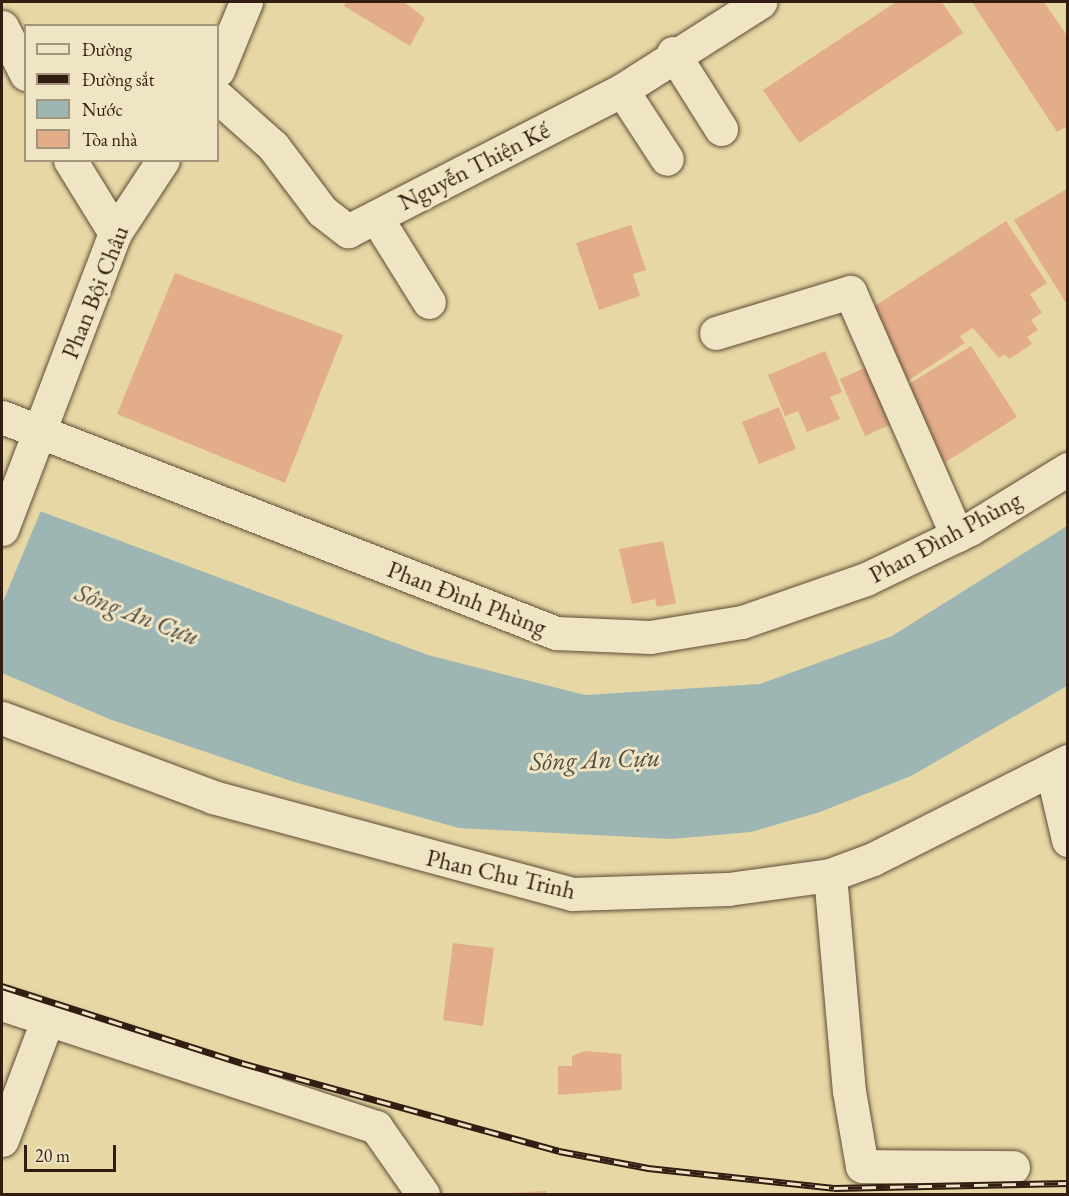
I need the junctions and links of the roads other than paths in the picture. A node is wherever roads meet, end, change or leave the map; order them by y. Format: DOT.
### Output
graph roads {
  1 [pos="246,2"];
  2 [pos="760,2"];
  3 [pos="2,27"];
  4 [pos="673,54"];
  5 [pos="219,68"];
  6 [pos="24,70"];
  7 [pos="622,90"];
  8 [pos="219,98"];
  9 [pos="721,129"];
  10 [pos="668,159"];
  11 [pos="71,162"];
  12 [pos="162,162"];
  13 [pos="376,217"];
  14 [pos="115,233"];
  15 [pos="429,302"];
  16 [pos="716,333"];
  17 [pos="2,417"];
  18 [pos="40,431"];
  19 [pos="1068,469"];
  20 [pos="2,529"];
  21 [pos="957,536"];
  22 [pos="2,718"];
  23 [pos="1060,766"];
  24 [pos="1068,840"];
  25 [pos="830,875"];
  26 [pos="2,1004"];
  27 [pos="47,1021"];
  28 [pos="2,1140"];
  29 [pos="1013,1167"];
  30 [pos="423,1194"];
  1 -- 5 [label="street"];
  2 -- 4 [label="street, Nguyễn Thiện Kế"];
  3 -- 6 [label="street"];
  4 -- 7 [label="street, Nguyễn Thiện Kế"];
  4 -- 9 [label="street"];
  7 -- 10 [label="street"];
  7 -- 13 [label="street, Nguyễn Thiện Kế"];
  8 -- 13 [label="street, Nguyễn Thiện Kế"];
  11 -- 14 [label="street"];
  12 -- 14 [label="street, Phan Bội Châu"];
  13 -- 15 [label="street"];
  14 -- 18 [label="street, Phan Bội Châu"];
  16 -- 21 [label="street"];
  17 -- 18 [label="street, Phan Đình Phùng"];
  18 -- 20 [label="street, Phan Bội Châu"];
  18 -- 21 [label="street, Phan Đình Phùng"];
  19 -- 21 [label="street, Phan Đình Phùng"];
  22 -- 25 [label="street, Phan Chu Trinh"];
  23 -- 24 [label="street"];
  23 -- 25 [label="street, Phan Chu Trinh"];
  25 -- 29 [label="street"];
  26 -- 27 [label="street"];
  27 -- 28 [label="street"];
  27 -- 30 [label="street"];
}
